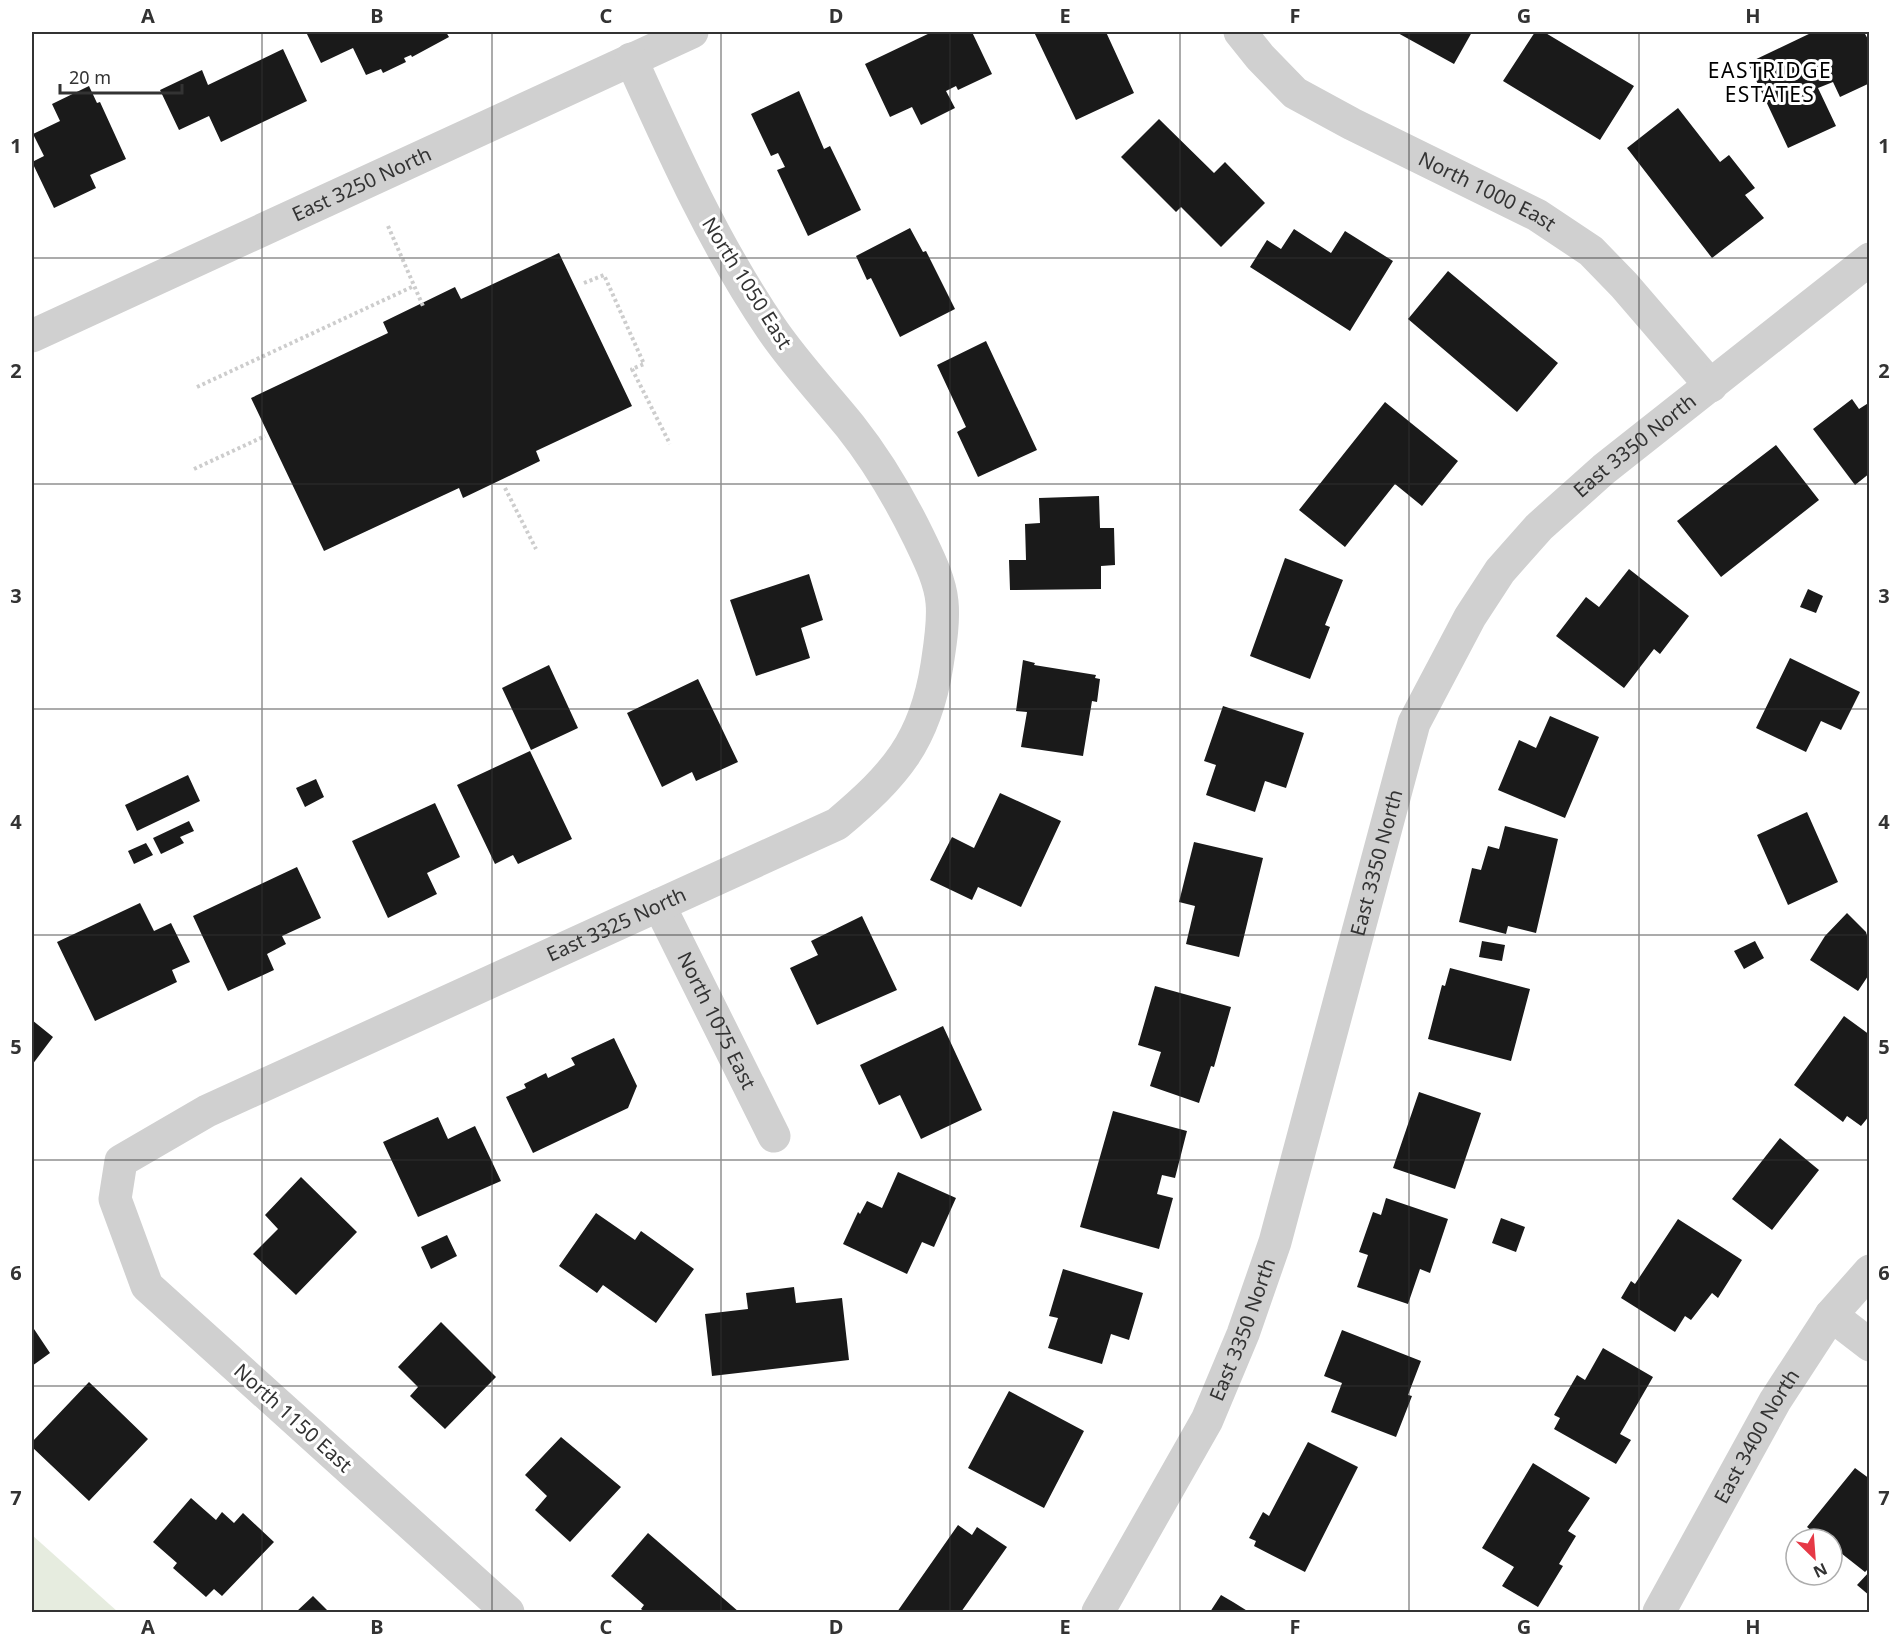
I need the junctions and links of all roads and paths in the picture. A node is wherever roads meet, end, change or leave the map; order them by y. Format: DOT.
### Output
graph roads {
  1 [pos="692,32"];
  2 [pos="1240,32"];
  3 [pos="631,59"];
  4 [pos="388,226"];
  5 [pos="1869,259"];
  6 [pos="584,284"];
  7 [pos="414,286"];
  8 [pos="423,306"];
  9 [pos="32,336"];
  10 [pos="1711,386"];
  11 [pos="198,387"];
  12 [pos="265,436"];
  13 [pos="670,444"];
  14 [pos="194,469"];
  15 [pos="505,488"];
  16 [pos="910,519"];
  17 [pos="536,549"];
  18 [pos="659,905"];
  19 [pos="774,1136"];
  20 [pos="115,1199"];
  21 [pos="1869,1271"];
  22 [pos="1831,1315"];
  23 [pos="1869,1345"];
  24 [pos="508,1612"];
  25 [pos="1098,1612"];
  26 [pos="1659,1612"];
  1 -- 3 [label="street, East 3250 North"];
  2 -- 10 [label="street, North 1000 East"];
  3 -- 9 [label="street, East 3250 North"];
  3 -- 16 [label="street, North 1050 East"];
  4 -- 7 [label="path"];
  5 -- 10 [label="street, East 3350 North"];
  6 -- 13 [label="path"];
  7 -- 8 [label="path"];
  7 -- 11 [label="path"];
  10 -- 25 [label="street, East 3350 North"];
  12 -- 14 [label="path"];
  15 -- 17 [label="path"];
  16 -- 18 [label="street, East 3325 North"];
  18 -- 19 [label="street, North 1075 East"];
  18 -- 20 [label="street, East 3325 North"];
  20 -- 24 [label="street, North 1150 East"];
  21 -- 22 [label="street, East 3400 North"];
  22 -- 23 [label="street"];
  22 -- 26 [label="street, East 3400 North"];
}
